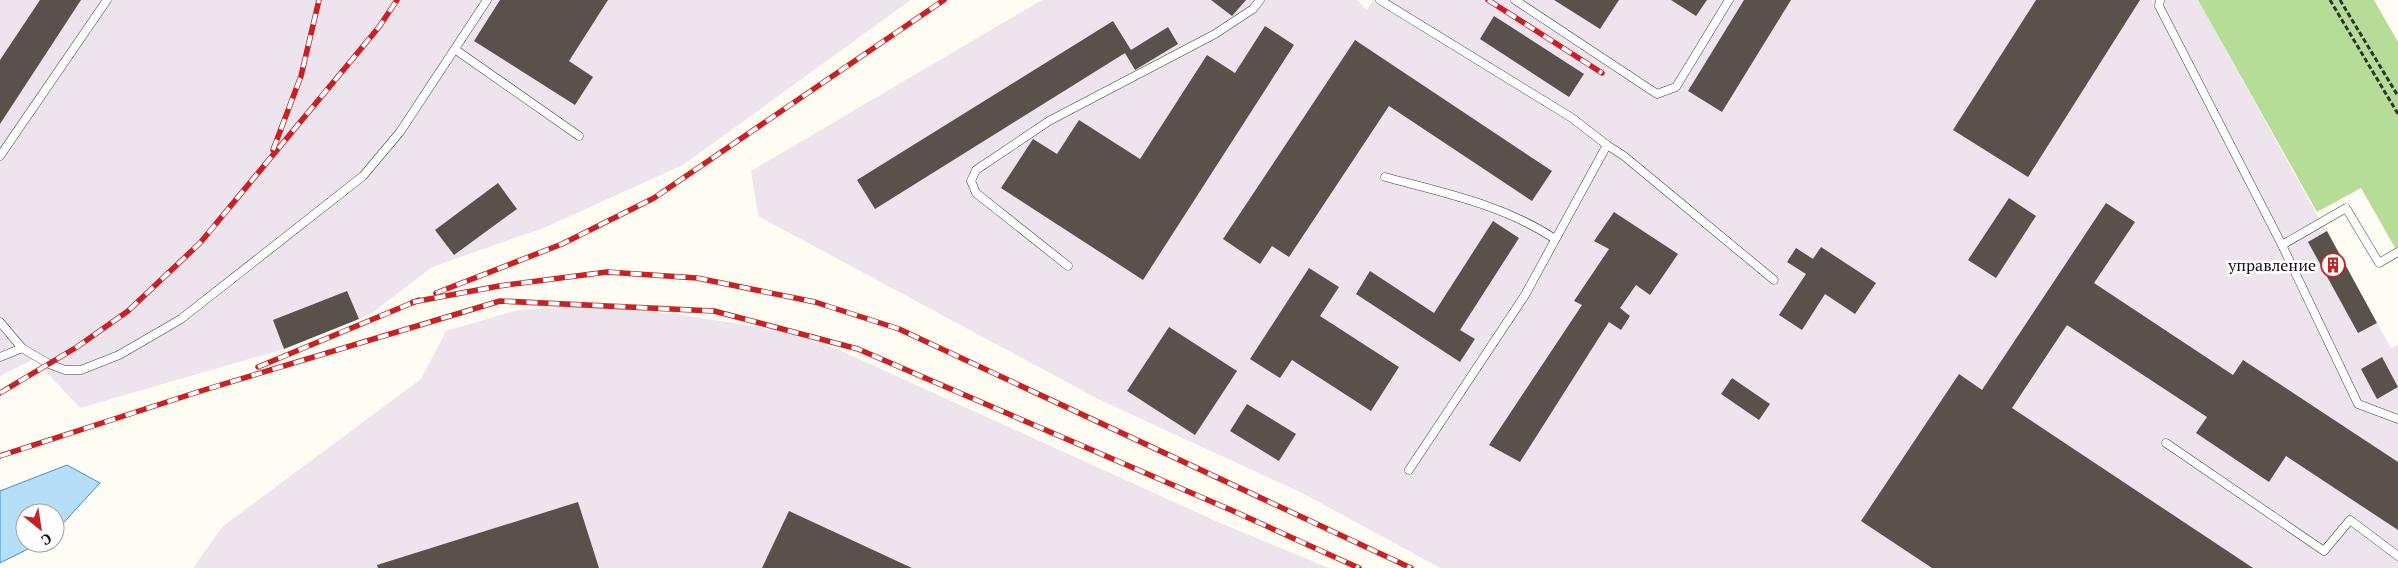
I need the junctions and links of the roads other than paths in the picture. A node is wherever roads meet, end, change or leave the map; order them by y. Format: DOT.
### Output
graph roads {
  1 [pos="107,0"];
  2 [pos="487,0"];
  3 [pos="1260,0"];
  4 [pos="1380,0"];
  5 [pos="1515,0"];
  6 [pos="1729,0"];
  7 [pos="2160,0"];
  8 [pos="456,50"];
  9 [pos="580,136"];
  10 [pos="1607,145"];
  11 [pos="0,156"];
  12 [pos="1385,177"];
  13 [pos="1556,239"];
  14 [pos="2282,245"];
  15 [pos="2398,252"];
  16 [pos="1068,266"];
  17 [pos="1774,280"];
  18 [pos="0,322"];
  19 [pos="22,348"];
  20 [pos="0,357"];
  21 [pos="2398,419"];
  22 [pos="2166,443"];
  23 [pos="1409,470"];
  24 [pos="2398,556"];
  1 -- 11 [label="lane"];
  2 -- 8 [label="lane"];
  3 -- 16 [label="lane"];
  4 -- 10 [label="lane"];
  5 -- 6 [label="lane"];
  7 -- 14 [label="lane"];
  8 -- 9 [label="lane"];
  8 -- 19 [label="lane"];
  10 -- 13 [label="lane"];
  10 -- 17 [label="lane"];
  12 -- 13 [label="lane"];
  13 -- 23 [label="lane"];
  14 -- 15 [label="lane"];
  14 -- 21 [label="lane"];
  18 -- 19 [label="lane"];
  19 -- 20 [label="lane"];
  22 -- 24 [label="lane"];
}
